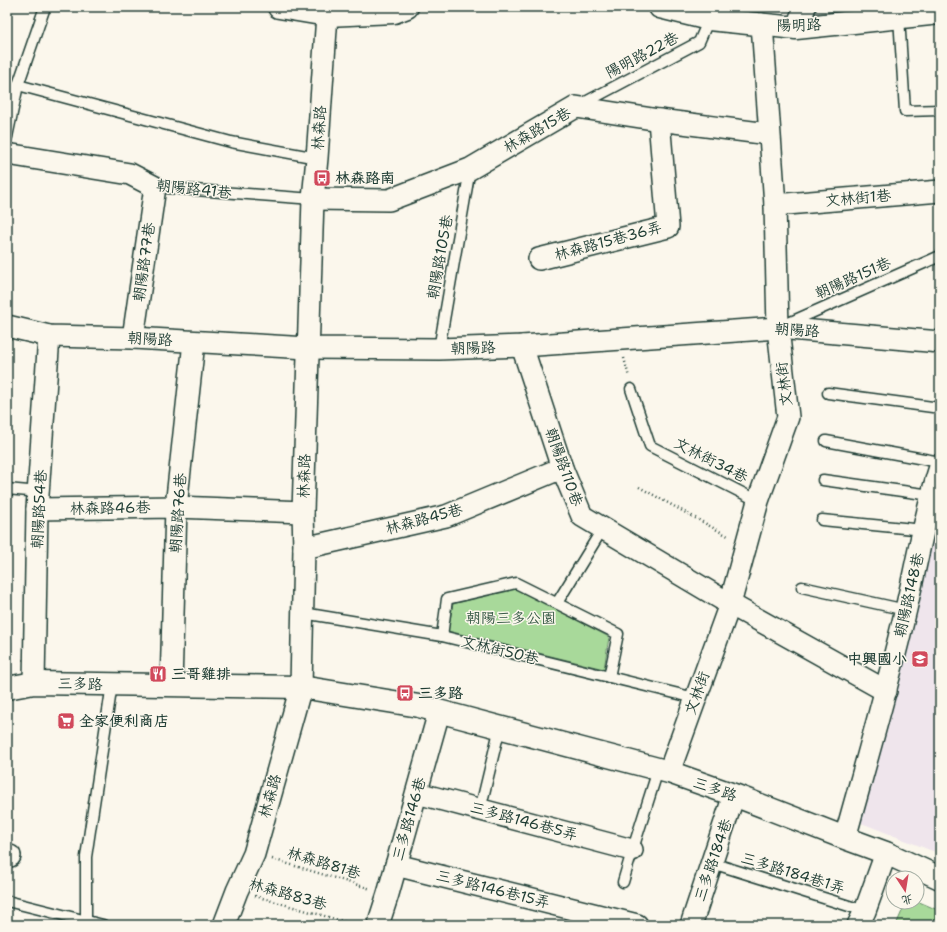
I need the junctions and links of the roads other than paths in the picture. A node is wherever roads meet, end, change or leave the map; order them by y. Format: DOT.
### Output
graph roads {
  1 [pos="45,7"];
  2 [pos="279,7"];
  3 [pos="407,7"];
  4 [pos="660,7"];
  5 [pos="805,7"];
  6 [pos="331,11"];
  7 [pos="940,13"];
  8 [pos="899,17"];
  9 [pos="710,19"];
  10 [pos="762,24"];
  11 [pos="796,28"];
  12 [pos="18,85"];
  13 [pos="11,103"];
  14 [pos="576,107"];
  15 [pos="940,110"];
  16 [pos="659,120"];
  17 [pos="769,134"];
  18 [pos="7,137"];
  19 [pos="7,154"];
  20 [pos="317,158"];
  21 [pos="470,169"];
  22 [pos="155,187"];
  23 [pos="940,191"];
  24 [pos="313,200"];
  25 [pos="775,205"];
  26 [pos="940,256"];
  27 [pos="539,259"];
  28 [pos="7,326"];
  29 [pos="778,328"];
  30 [pos="49,336"];
  31 [pos="133,338"];
  32 [pos="194,342"];
  33 [pos="940,342"];
  34 [pos="522,346"];
  35 [pos="308,348"];
  36 [pos="440,349"];
  37 [pos="632,389"];
  38 [pos="828,393"];
  39 [pos="940,408"];
  40 [pos="826,441"];
  41 [pos="940,462"];
  42 [pos="940,467"];
  43 [pos="562,468"];
  44 [pos="823,480"];
  45 [pos="7,489"];
  46 [pos="931,495"];
  47 [pos="38,501"];
  48 [pos="758,501"];
  49 [pos="176,507"];
  50 [pos="303,512"];
  51 [pos="822,520"];
  52 [pos="603,528"];
  53 [pos="924,530"];
  54 [pos="304,548"];
  55 [pos="802,587"];
  56 [pos="557,604"];
  57 [pos="730,604"];
  58 [pos="906,610"];
  59 [pos="302,613"];
  60 [pos="442,636"];
  61 [pos="609,677"];
  62 [pos="34,683"];
  63 [pos="112,684"];
  64 [pos="171,685"];
  65 [pos="301,687"];
  66 [pos="7,688"];
  67 [pos="886,691"];
  68 [pos="696,698"];
  69 [pos="439,712"];
  70 [pos="500,727"];
  71 [pos="663,771"];
  72 [pos="416,793"];
  73 [pos="734,795"];
  74 [pos="480,810"];
  75 [pos="845,838"];
  76 [pos="632,850"];
  77 [pos="886,853"];
  78 [pos="712,863"];
  79 [pos="396,865"];
  80 [pos="940,878"];
  81 [pos="623,882"];
  82 [pos="7,901"];
  83 [pos="861,918"];
  84 [pos="86,923"];
  85 [pos="103,925"];
  86 [pos="224,925"];
  87 [pos="378,925"];
  88 [pos="637,925"];
  89 [pos="690,925"];
  1 -- 12 [label="lane"];
  2 -- 6 [label="street"];
  3 -- 6 [label="street"];
  4 -- 9 [label="street, 陽明路"];
  5 -- 11 [label="street"];
  6 -- 20 [label="street, 林森路"];
  7 -- 8 [label="street, 陽明路"];
  8 -- 11 [label="street, 陽明路"];
  8 -- 15 [label="lane"];
  9 -- 10 [label="street, 陽明路"];
  9 -- 14 [label="lane, 陽明路22巷"];
  10 -- 11 [label="street, 陽明路"];
  10 -- 17 [label="street, 文林街"];
  12 -- 13 [label="lane"];
  12 -- 20 [label="lane"];
  13 -- 18 [label="lane"];
  14 -- 16 [label="street, 林森路15巷"];
  14 -- 21 [label="street, 林森路15巷"];
  16 -- 17 [label="street, 林森路15巷"];
  16 -- 27 [label="street, 林森路15巷36弄"];
  17 -- 25 [label="street, 文林街"];
  19 -- 22 [label="street, 朝陽路41巷"];
  20 -- 24 [label="street, 林森路"];
  21 -- 24 [label="street, 林森路15巷"];
  21 -- 36 [label="lane, 朝陽路105巷"];
  22 -- 24 [label="lane, 朝陽路41巷"];
  22 -- 31 [label="street, 朝陽路77巷"];
  23 -- 25 [label="street, 文林街1巷"];
  24 -- 35 [label="street, 林森路"];
  25 -- 29 [label="street, 文林街"];
  26 -- 29 [label="lane, 朝陽路151巷"];
  28 -- 30 [label="street, 朝陽路"];
  29 -- 33 [label="street, 朝陽路"];
  29 -- 34 [label="street, 朝陽路"];
  29 -- 48 [label="street, 文林街"];
  30 -- 31 [label="street, 朝陽路"];
  30 -- 47 [label="street, 朝陽路54巷"];
  31 -- 32 [label="street, 朝陽路"];
  32 -- 35 [label="street, 朝陽路"];
  32 -- 49 [label="street, 朝陽路76巷"];
  34 -- 36 [label="street, 朝陽路"];
  34 -- 43 [label="street, 朝陽路110巷"];
  35 -- 36 [label="street, 朝陽路"];
  35 -- 50 [label="street, 林森路"];
  37 -- 48 [label="lane, 文林街34巷"];
  38 -- 39 [label="lane"];
  40 -- 41 [label="lane"];
  42 -- 46 [label="street, 朝陽路148巷"];
  43 -- 52 [label="street, 朝陽路110巷"];
  43 -- 54 [label="street, 林森路45巷"];
  44 -- 46 [label="lane"];
  45 -- 47 [label="lane"];
  46 -- 53 [label="street, 朝陽路148巷"];
  47 -- 49 [label="street, 林森路46巷"];
  47 -- 62 [label="street, 朝陽路54巷"];
  48 -- 57 [label="street, 文林街"];
  49 -- 50 [label="street, 林森路46巷"];
  49 -- 64 [label="street, 朝陽路76巷"];
  50 -- 54 [label="street, 林森路"];
  51 -- 53 [label="lane"];
  52 -- 56 [label="lane"];
  52 -- 57 [label="street, 朝陽路110巷"];
  53 -- 58 [label="street, 朝陽路148巷"];
  54 -- 59 [label="street, 林森路"];
  55 -- 58 [label="lane"];
  56 -- 60 [label="lane"];
  56 -- 61 [label="lane"];
  57 -- 67 [label="street"];
  57 -- 68 [label="street, 文林街"];
  58 -- 67 [label="street, 朝陽路148巷"];
  59 -- 60 [label="lane, 文林街50巷"];
  59 -- 65 [label="street, 林森路"];
  60 -- 61 [label="lane, 文林街50巷"];
  61 -- 68 [label="lane, 文林街50巷"];
  62 -- 63 [label="street, 三多路"];
  62 -- 66 [label="street, 三多路"];
  63 -- 64 [label="street, 三多路"];
  63 -- 84 [label="lane"];
  64 -- 65 [label="street, 三多路"];
  65 -- 69 [label="street, 三多路"];
  65 -- 86 [label="street, 林森路"];
  67 -- 75 [label="street, 朝陽路148巷"];
  68 -- 71 [label="street, 文林街"];
  69 -- 70 [label="street, 三多路"];
  69 -- 72 [label="street, 三多路146巷"];
  70 -- 71 [label="street, 三多路"];
  70 -- 74 [label="lane"];
  71 -- 73 [label="street, 三多路"];
  71 -- 76 [label="lane"];
  72 -- 74 [label="street, 三多路146巷5弄"];
  72 -- 79 [label="street, 三多路146巷"];
  73 -- 75 [label="street, 三多路"];
  73 -- 78 [label="street, 三多路184巷"];
  74 -- 76 [label="street, 三多路146巷5弄"];
  75 -- 77 [label="street, 三多路"];
  76 -- 81 [label="lane"];
  77 -- 80 [label="street, 三多路"];
  77 -- 83 [label="street"];
  78 -- 83 [label="lane, 三多路184巷1弄"];
  78 -- 89 [label="street, 三多路184巷"];
  79 -- 87 [label="street, 三多路146巷"];
  79 -- 88 [label="street, 三多路146巷15弄"];
  82 -- 84 [label="lane"];
  84 -- 85 [label="lane"];
}
